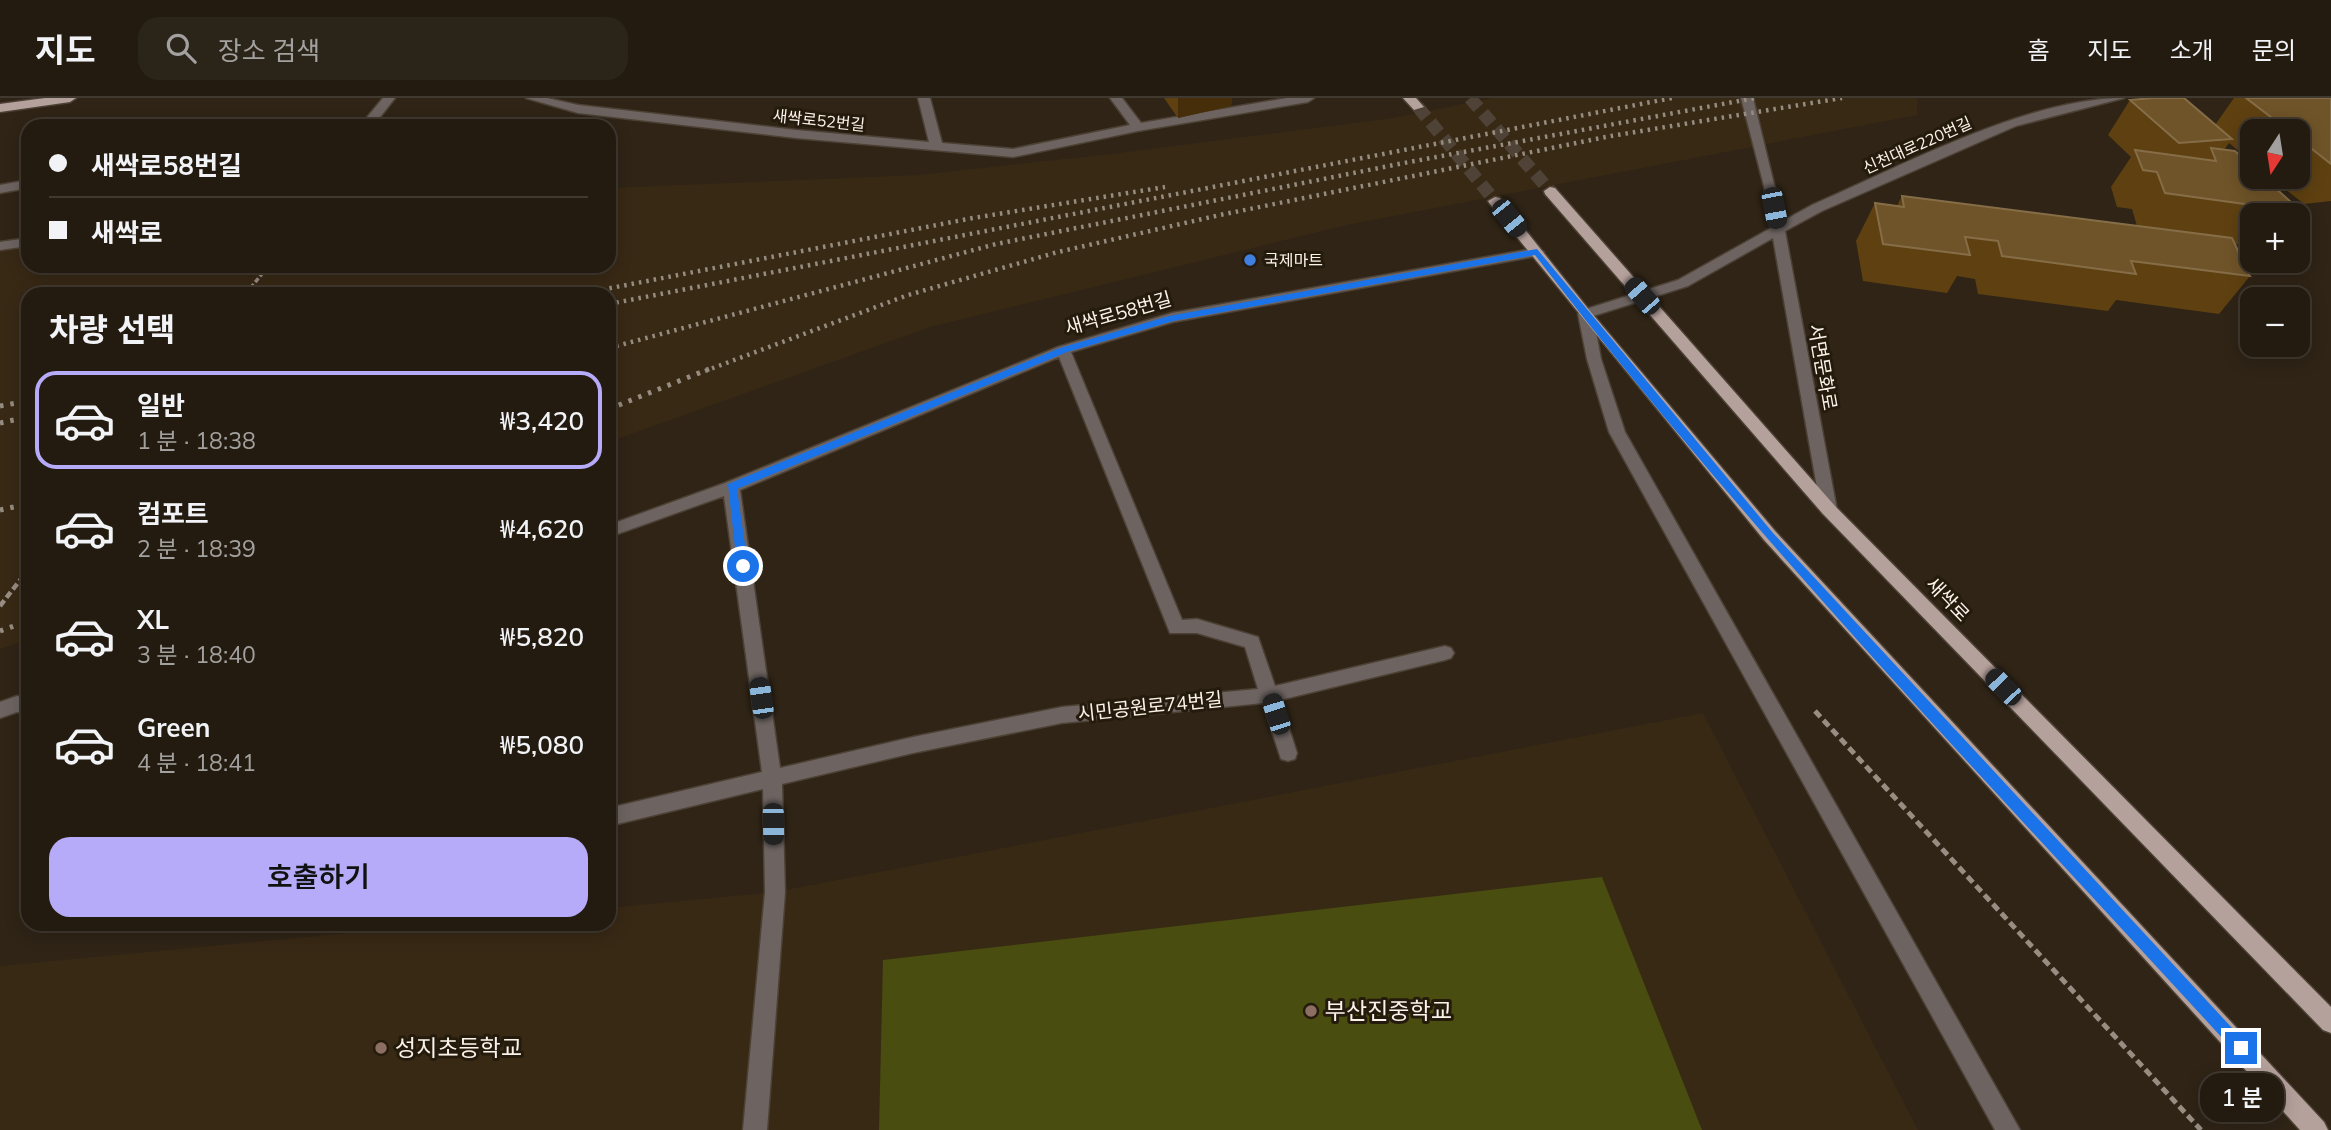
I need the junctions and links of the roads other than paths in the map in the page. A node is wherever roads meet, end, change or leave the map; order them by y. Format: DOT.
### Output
graph roads {
  1 [pos="70,98"];
  2 [pos="389,98"];
  3 [pos="532,98"];
  4 [pos="924,98"];
  5 [pos="1116,98"];
  6 [pos="1308,98"];
  7 [pos="1746,98"];
  8 [pos="2118,98"];
  9 [pos="0,108"];
  10 [pos="372,119"];
  11 [pos="1138,127"];
  12 [pos="937,147"];
  13 [pos="21,185"];
  14 [pos="0,188"];
  15 [pos="1550,191"];
  16 [pos="1495,201"];
  17 [pos="1778,230"];
  18 [pos="21,243"];
  19 [pos="0,246"];
  20 [pos="1537,252"];
  21 [pos="1643,296"];
  22 [pos="1585,314"];
  23 [pos="1063,350"];
  24 [pos="731,487"];
  25 [pos="1829,510"];
  26 [pos="616,528"];
  27 [pos="1446,653"];
  28 [pos="1269,695"];
  29 [pos="21,705"];
  30 [pos="0,710"];
  31 [pos="1288,753"];
  32 [pos="772,778"];
  33 [pos="616,815"];
  34 [pos="2331,1022"];
  35 [pos="755,1130"];
  36 [pos="2008,1130"];
  37 [pos="2316,1130"];
  1 -- 9 [label="main road"];
  2 -- 10 [label="street"];
  3 -- 12 [label="street, 새싹로52번길"];
  4 -- 12 [label="street"];
  5 -- 11 [label="street"];
  6 -- 11 [label="street, 새싹로52번길"];
  7 -- 17 [label="street, 서면문화로"];
  8 -- 17 [label="street, 신천대로220번길"];
  11 -- 12 [label="street, 새싹로52번길"];
  13 -- 14 [label="street"];
  15 -- 21 [label="main road, 새싹로"];
  16 -- 20 [label="main road"];
  17 -- 21 [label="street"];
  17 -- 25 [label="street, 서면문화로"];
  18 -- 19 [label="street"];
  20 -- 22 [label="main road"];
  20 -- 23 [label="street, 새싹로58번길"];
  21 -- 22 [label="street"];
  21 -- 25 [label="main road, 새싹로"];
  22 -- 36 [label="street"];
  22 -- 37 [label="main road"];
  23 -- 24 [label="street, 새싹로58번길"];
  23 -- 28 [label="street"];
  24 -- 26 [label="street, 새싹로58번길"];
  24 -- 32 [label="street"];
  25 -- 34 [label="main road, 새싹로"];
  27 -- 28 [label="street, 시민공원로74번길"];
  28 -- 31 [label="street"];
  28 -- 32 [label="street, 시민공원로74번길"];
  29 -- 30 [label="street"];
  32 -- 33 [label="street, 시민공원로74번길"];
  32 -- 35 [label="street"];
}
